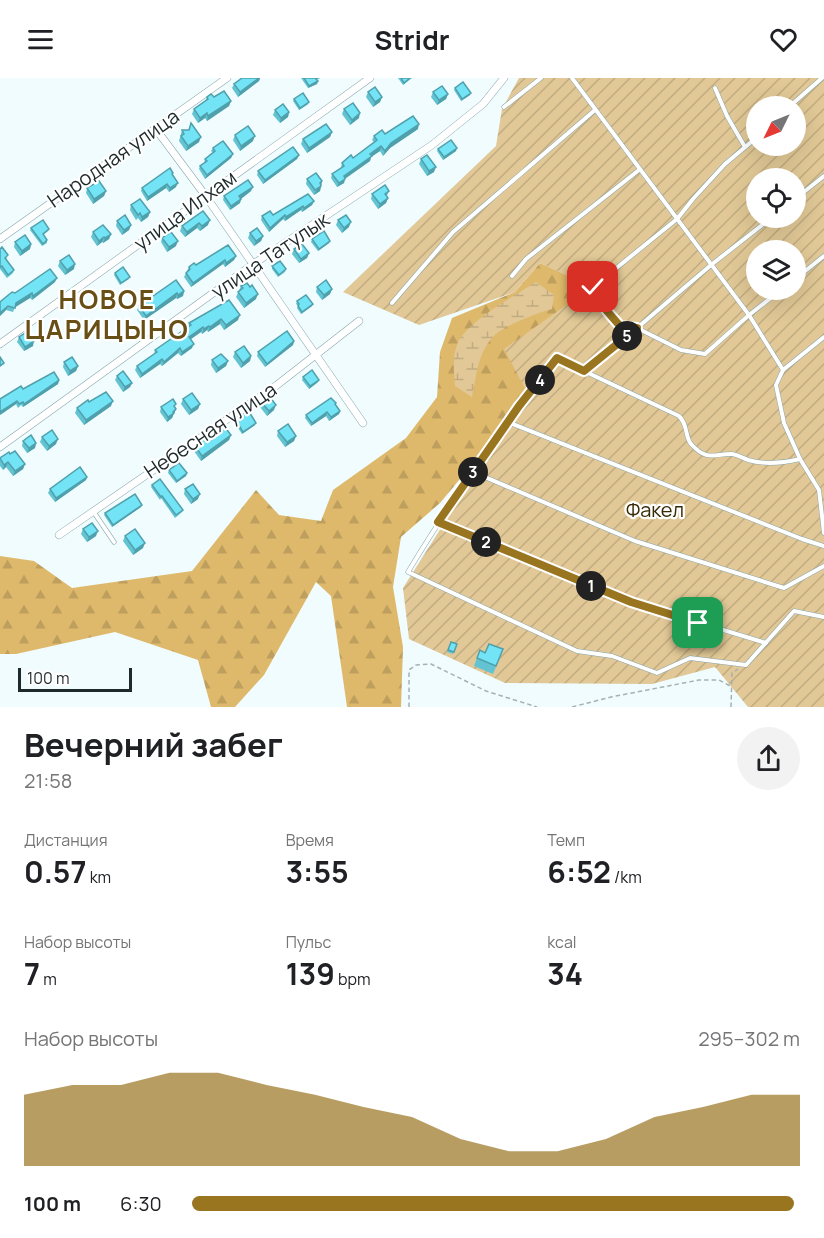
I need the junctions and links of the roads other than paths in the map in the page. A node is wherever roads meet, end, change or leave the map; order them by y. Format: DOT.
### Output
graph roads {
  1 [pos="227,78"];
  2 [pos="370,78"];
  3 [pos="504,78"];
  4 [pos="541,78"];
  5 [pos="572,78"];
  6 [pos="822,78"];
  7 [pos="715,88"];
  8 [pos="801,96"];
  9 [pos="504,107"];
  10 [pos="595,110"];
  11 [pos="155,128"];
  12 [pos="745,147"];
  13 [pos="639,170"];
  14 [pos="824,176"];
  15 [pos="806,190"];
  16 [pos="205,195"];
  17 [pos="677,219"];
  18 [pos="758,228"];
  19 [pos="0,239"];
  20 [pos="824,256"];
  21 [pos="711,264"];
  22 [pos="252,265"];
  23 [pos="806,270"];
  24 [pos="512,276"];
  25 [pos="768,300"];
  26 [pos="392,303"];
  27 [pos="748,315"];
  28 [pos="359,321"];
  29 [pos="637,328"];
  30 [pos="824,337"];
  31 [pos="0,344"];
  32 [pos="314,354"];
  33 [pos="783,370"];
  34 [pos="584,371"];
  35 [pos="508,422"];
  36 [pos="363,423"];
  37 [pos="0,447"];
  38 [pos="800,459"];
  39 [pos="473,472"];
  40 [pos="93,511"];
  41 [pos="438,522"];
  42 [pos="824,532"];
  43 [pos="59,536"];
  44 [pos="114,542"];
  45 [pos="824,546"];
  46 [pos="824,566"];
  47 [pos="824,617"];
  48 [pos="766,643"];
  1 -- 11 [label="street, Народная улица"];
  2 -- 16 [label="street, улица Илхам"];
  3 -- 22 [label="street, улица Татулык"];
  4 -- 9 [label="lane"];
  5 -- 10 [label="lane"];
  6 -- 8 [label="lane"];
  7 -- 12 [label="lane"];
  10 -- 13 [label="lane"];
  10 -- 26 [label="lane"];
  11 -- 16 [label="street"];
  11 -- 19 [label="street, Народная улица"];
  12 -- 17 [label="lane"];
  13 -- 17 [label="lane"];
  13 -- 24 [label="lane"];
  14 -- 15 [label="lane"];
  16 -- 22 [label="street"];
  16 -- 31 [label="street, улица Илхам"];
  17 -- 21 [label="lane"];
  17 -- 29 [label="lane"];
  18 -- 21 [label="lane"];
  20 -- 23 [label="lane"];
  21 -- 27 [label="lane"];
  21 -- 29 [label="lane"];
  22 -- 32 [label="street"];
  22 -- 37 [label="street, улица Татулык"];
  25 -- 27 [label="lane"];
  27 -- 29 [label="lane"];
  27 -- 33 [label="lane"];
  28 -- 32 [label="street, Небесная улица"];
  29 -- 34 [label="lane"];
  30 -- 33 [label="lane"];
  32 -- 36 [label="street"];
  32 -- 40 [label="street, Небесная улица"];
  33 -- 38 [label="lane"];
  34 -- 35 [label="lane"];
  34 -- 38 [label="lane"];
  35 -- 39 [label="lane"];
  35 -- 45 [label="lane"];
  38 -- 42 [label="lane"];
  39 -- 41 [label="lane"];
  39 -- 46 [label="lane"];
  40 -- 43 [label="street, Небесная улица"];
  40 -- 44 [label="lane"];
  41 -- 48 [label="lane"];
  41 -- 48 [label="lane"];
  47 -- 48 [label="lane"];
}
